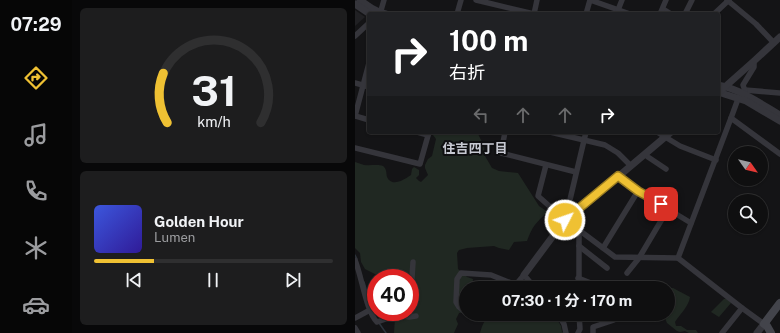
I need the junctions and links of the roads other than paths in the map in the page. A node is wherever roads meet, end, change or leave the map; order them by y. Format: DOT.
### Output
graph roads {
  1 [pos="360,0"];
  2 [pos="384,0"];
  3 [pos="461,0"];
  4 [pos="476,0"];
  5 [pos="537,0"];
  6 [pos="590,0"];
  7 [pos="622,0"];
  8 [pos="666,0"];
  9 [pos="692,0"];
  10 [pos="728,0"];
  11 [pos="355,4"];
  12 [pos="608,7"];
  13 [pos="618,10"];
  14 [pos="661,11"];
  15 [pos="367,12"];
  16 [pos="379,12"];
  17 [pos="382,12"];
  18 [pos="458,12"];
  19 [pos="526,12"];
  20 [pos="534,12"];
  21 [pos="587,12"];
  22 [pos="606,12"];
  23 [pos="623,12"];
  24 [pos="686,12"];
  25 [pos="716,12"];
  26 [pos="367,25"];
  27 [pos="355,36"];
  28 [pos="780,37"];
  29 [pos="774,43"];
  30 [pos="754,61"];
  31 [pos="355,83"];
  32 [pos="366,86"];
  33 [pos="720,90"];
  34 [pos="780,93"];
  35 [pos="742,94"];
  36 [pos="780,115"];
  37 [pos="355,116"];
  38 [pos="731,118"];
  39 [pos="367,119"];
  40 [pos="780,121"];
  41 [pos="429,134"];
  42 [pos="505,134"];
  43 [pos="558,134"];
  44 [pos="586,134"];
  45 [pos="660,134"];
  46 [pos="669,134"];
  47 [pos="665,137"];
  48 [pos="584,140"];
  49 [pos="355,148"];
  50 [pos="645,154"];
  51 [pos="780,154"];
  52 [pos="716,160"];
  53 [pos="546,165"];
  54 [pos="631,166"];
  55 [pos="666,170"];
  56 [pos="576,172"];
  57 [pos="618,176"];
  58 [pos="638,191"];
  59 [pos="668,209"];
  60 [pos="567,218"];
  61 [pos="691,223"];
  62 [pos="579,230"];
  63 [pos="579,246"];
  64 [pos="603,248"];
  65 [pos="639,258"];
  66 [pos="678,258"];
  67 [pos="355,260"];
  68 [pos="413,262"];
  69 [pos="607,268"];
  70 [pos="413,269"];
  71 [pos="627,273"];
  72 [pos="524,275"];
  73 [pos="578,278"];
  74 [pos="504,281"];
  75 [pos="519,281"];
  76 [pos="529,281"];
  77 [pos="578,281"];
  78 [pos="586,281"];
  79 [pos="367,300"];
  80 [pos="780,303"];
  81 [pos="459,307"];
  82 [pos="742,308"];
  83 [pos="367,312"];
  84 [pos="355,318"];
  85 [pos="562,321"];
  86 [pos="579,321"];
  87 [pos="611,321"];
  88 [pos="766,327"];
  89 [pos="355,328"];
  90 [pos="358,333"];
  91 [pos="566,333"];
  92 [pos="579,333"];
  93 [pos="593,333"];
  94 [pos="723,333"];
  95 [pos="757,333"];
  96 [pos="771,333"];
  1 -- 16 [label="street"];
  2 -- 17 [label="street"];
  3 -- 18 [label="street"];
  4 -- 19 [label="street"];
  5 -- 20 [label="street"];
  6 -- 12 [label="street"];
  6 -- 21 [label="street"];
  7 -- 13 [label="street"];
  8 -- 14 [label="street"];
  9 -- 24 [label="street"];
  10 -- 25 [label="street"];
  10 -- 29 [label="street"];
  11 -- 15 [label="street"];
  12 -- 13 [label="street"];
  12 -- 22 [label="street"];
  13 -- 23 [label="street"];
  26 -- 27 [label="street"];
  28 -- 29 [label="street"];
  29 -- 30 [label="street"];
  30 -- 33 [label="street"];
  30 -- 35 [label="street"];
  31 -- 32 [label="street"];
  32 -- 37 [label="street"];
  33 -- 35 [label="street"];
  34 -- 35 [label="street"];
  35 -- 36 [label="street"];
  35 -- 38 [label="street"];
  35 -- 40 [label="street"];
  37 -- 39 [label="street"];
  38 -- 51 [label="street"];
  38 -- 52 [label="street"];
  41 -- 49 [label="street"];
  42 -- 53 [label="street"];
  43 -- 48 [label="street"];
  44 -- 48 [label="street"];
  45 -- 47 [label="street"];
  46 -- 47 [label="street"];
  47 -- 50 [label="street"];
  47 -- 52 [label="street"];
  48 -- 54 [label="street"];
  48 -- 56 [label="street"];
  50 -- 54 [label="street"];
  50 -- 55 [label="street"];
  52 -- 61 [label="street"];
  53 -- 56 [label="street"];
  53 -- 60 [label="street"];
  54 -- 57 [label="street"];
  56 -- 60 [label="street"];
  57 -- 58 [label="street"];
  57 -- 60 [label="street"];
  58 -- 59 [label="street"];
  58 -- 64 [label="street"];
  59 -- 61 [label="street"];
  59 -- 65 [label="street"];
  60 -- 62 [label="street"];
  60 -- 72 [label="street"];
  61 -- 66 [label="street"];
  62 -- 63 [label="street"];
  62 -- 64 [label="street"];
  63 -- 69 [label="street"];
  63 -- 73 [label="street"];
  64 -- 65 [label="street"];
  65 -- 66 [label="street"];
  65 -- 71 [label="street"];
  66 -- 82 [label="street"];
  67 -- 79 [label="street"];
  68 -- 70 [label="street"];
  72 -- 75 [label="street"];
  72 -- 76 [label="street"];
  73 -- 77 [label="street"];
  73 -- 78 [label="street"];
  74 -- 81 [label="street"];
  80 -- 88 [label="main road"];
  82 -- 88 [label="street"];
  82 -- 94 [label="street"];
  83 -- 84 [label="street"];
  85 -- 91 [label="street"];
  86 -- 92 [label="street"];
  87 -- 93 [label="street"];
  88 -- 95 [label="street"];
  88 -- 96 [label="main road"];
  89 -- 90 [label="street"];
}
